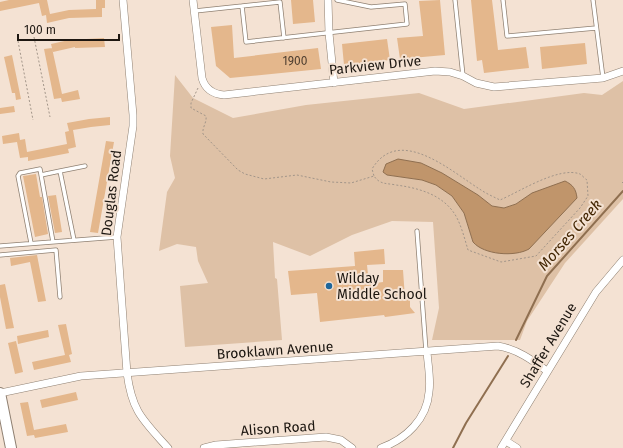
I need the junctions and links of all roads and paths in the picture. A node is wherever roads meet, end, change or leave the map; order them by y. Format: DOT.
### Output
graph roads {
  1 [pos="123,0"];
  2 [pos="194,0"];
  3 [pos="328,0"];
  4 [pos="338,0"];
  5 [pos="455,0"];
  6 [pos="503,0"];
  7 [pos="593,0"];
  8 [pos="242,6"];
  9 [pos="194,11"];
  10 [pos="596,28"];
  11 [pos="329,33"];
  12 [pos="34,37"];
  13 [pos="284,38"];
  14 [pos="18,41"];
  15 [pos="623,72"];
  16 [pos="463,76"];
  17 [pos="202,78"];
  18 [pos="602,78"];
  19 [pos="334,83"];
  20 [pos="50,117"];
  21 [pos="33,120"];
  22 [pos="85,166"];
  23 [pos="60,170"];
  24 [pos="41,175"];
  25 [pos="374,176"];
  26 [pos="417,231"];
  27 [pos="117,237"];
  28 [pos="74,240"];
  29 [pos="53,242"];
  30 [pos="31,244"];
  31 [pos="0,246"];
  32 [pos="0,255"];
  33 [pos="623,260"];
  34 [pos="60,297"];
  35 [pos="426,352"];
  36 [pos="547,371"];
  37 [pos="127,373"];
  38 [pos="0,393"];
  39 [pos="4,433"];
  40 [pos="506,441"];
  41 [pos="11,448"];
  42 [pos="168,448"];
  43 [pos="204,448"];
  44 [pos="352,448"];
  45 [pos="381,448"];
  46 [pos="501,448"];
  47 [pos="517,448"];
  1 -- 27 [label="street, Douglas Road"];
  2 -- 9 [label="street"];
  3 -- 11 [label="street"];
  4 -- 11 [label="lane"];
  5 -- 16 [label="lane"];
  6 -- 10 [label="lane"];
  7 -- 10 [label="lane"];
  8 -- 9 [label="lane"];
  8 -- 13 [label="lane"];
  8 -- 13 [label="lane"];
  9 -- 17 [label="street"];
  10 -- 18 [label="lane"];
  11 -- 13 [label="lane"];
  11 -- 19 [label="street"];
  12 -- 20 [label="path"];
  14 -- 21 [label="path"];
  15 -- 18 [label="street, Parkview Drive"];
  16 -- 18 [label="street, Parkview Drive"];
  16 -- 19 [label="street, Parkview Drive"];
  17 -- 19 [label="street, Parkview Drive"];
  17 -- 25 [label="path"];
  22 -- 23 [label="lane"];
  23 -- 24 [label="lane"];
  23 -- 28 [label="lane"];
  24 -- 29 [label="lane"];
  24 -- 30 [label="lane"];
  25 -- 25 [label="path"];
  26 -- 35 [label="lane"];
  27 -- 28 [label="lane"];
  27 -- 37 [label="street, Douglas Road"];
  28 -- 29 [label="lane"];
  29 -- 30 [label="lane"];
  30 -- 31 [label="lane"];
  32 -- 34 [label="lane"];
  33 -- 36 [label="street, Shaffer Avenue"];
  35 -- 36 [label="street, Brooklawn Avenue"];
  35 -- 37 [label="street, Brooklawn Avenue"];
  35 -- 45 [label="street"];
  36 -- 40 [label="street, Shaffer Avenue"];
  37 -- 38 [label="street, Brooklawn Avenue"];
  37 -- 42 [label="street, Douglas Road"];
  38 -- 39 [label="main road"];
  39 -- 41 [label="main road"];
  40 -- 46 [label="street, Shaffer Avenue"];
  40 -- 47 [label="street"];
  43 -- 44 [label="street, Alison Road"];
}
